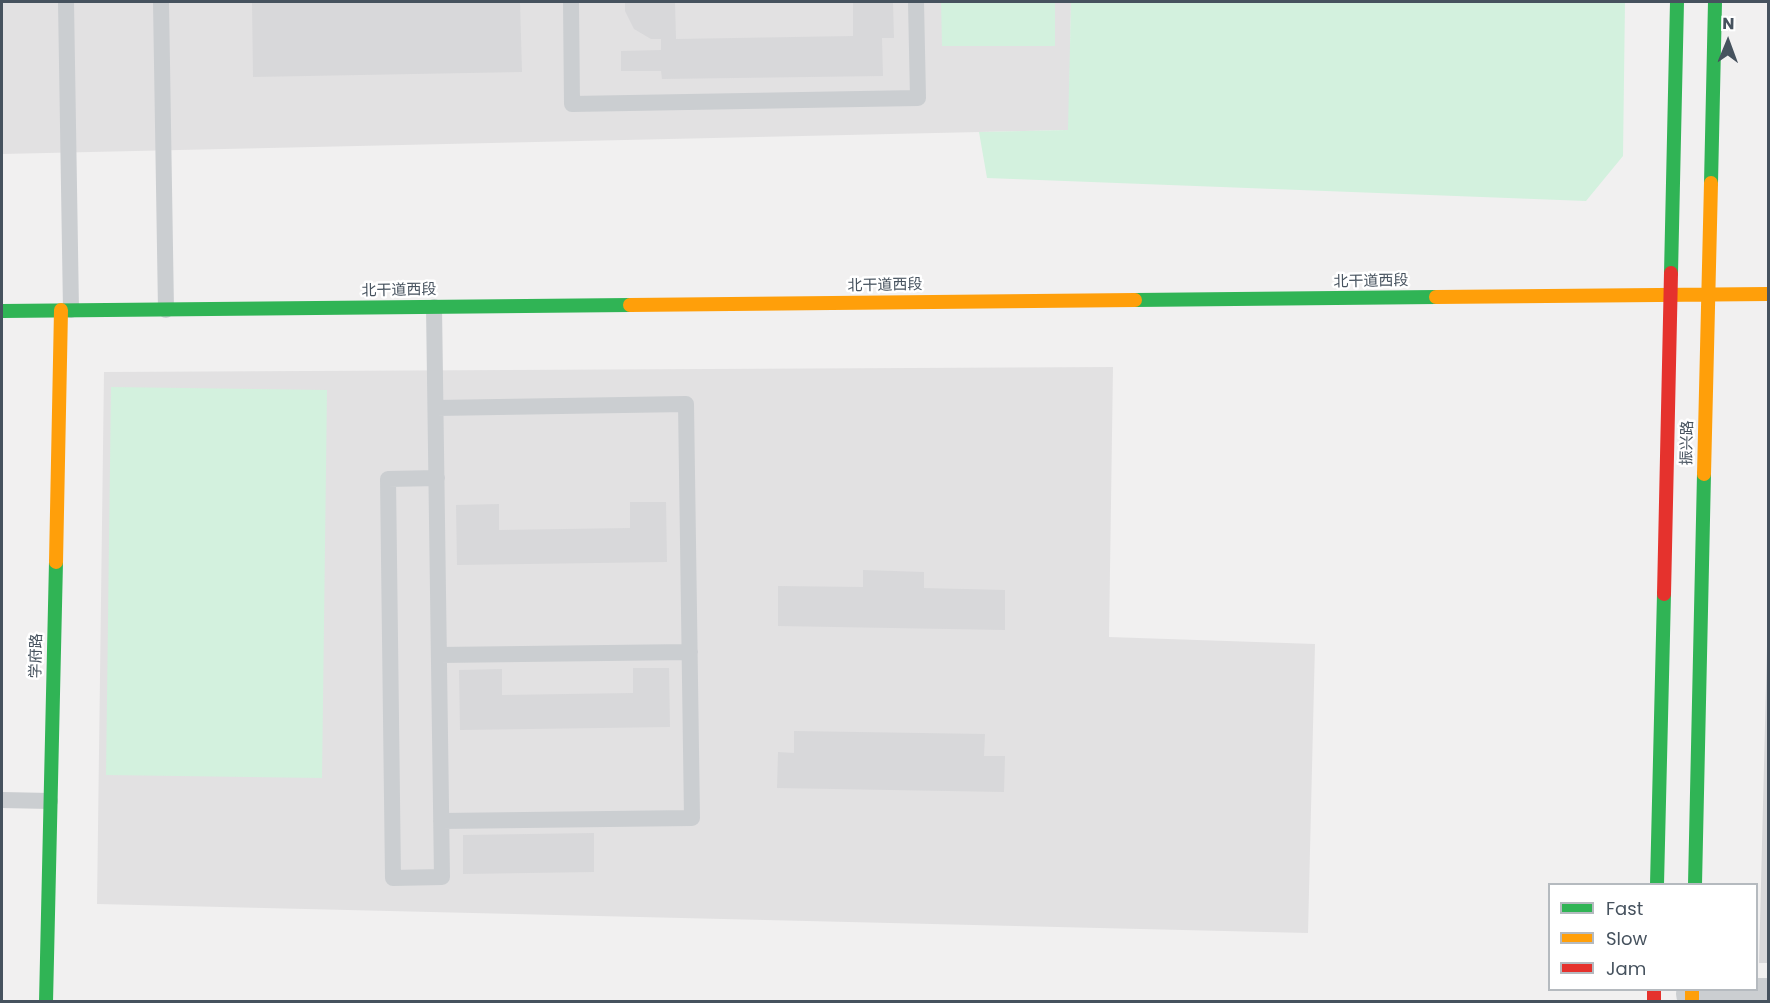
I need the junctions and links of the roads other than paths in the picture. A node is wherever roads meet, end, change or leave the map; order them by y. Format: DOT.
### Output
graph roads {
  1 [pos="66,2"];
  2 [pos="160,2"];
  3 [pos="571,2"];
  4 [pos="916,2"];
  5 [pos="1677,2"];
  6 [pos="1715,2"];
  7 [pos="1768,294"];
  8 [pos="1670,295"];
  9 [pos="1708,295"];
  10 [pos="434,307"];
  11 [pos="166,309"];
  12 [pos="66,310"];
  13 [pos="2,311"];
  14 [pos="436,408"];
  15 [pos="437,478"];
  16 [pos="690,652"];
  17 [pos="439,655"];
  18 [pos="2,800"];
  19 [pos="50,801"];
  20 [pos="441,821"];
  21 [pos="1657,883"];
  22 [pos="1695,883"];
  23 [pos="1768,994"];
  24 [pos="1692,995"];
  25 [pos="46,1002"];
  1 -- 12 [label="lane"];
  2 -- 11 [label="lane"];
  3 -- 4 [label="lane"];
  5 -- 8 [label="street, 振兴路"];
  6 -- 9 [label="street, 振兴路"];
  7 -- 9 [label="street, 北干道西段"];
  8 -- 9 [label="street, 北干道西段"];
  8 -- 10 [label="street, 北干道西段"];
  8 -- 21 [label="street, 振兴路"];
  9 -- 22 [label="street, 振兴路"];
  10 -- 11 [label="street, 北干道西段"];
  10 -- 14 [label="lane"];
  11 -- 12 [label="street, 北干道西段"];
  12 -- 13 [label="street, 北干道西段"];
  12 -- 19 [label="street, 学府路"];
  14 -- 15 [label="lane"];
  14 -- 16 [label="lane"];
  15 -- 17 [label="lane"];
  15 -- 20 [label="lane"];
  16 -- 17 [label="lane"];
  16 -- 20 [label="lane"];
  17 -- 20 [label="lane"];
  18 -- 19 [label="lane"];
  19 -- 25 [label="street, 学府路"];
  23 -- 24 [label="street"];
}
